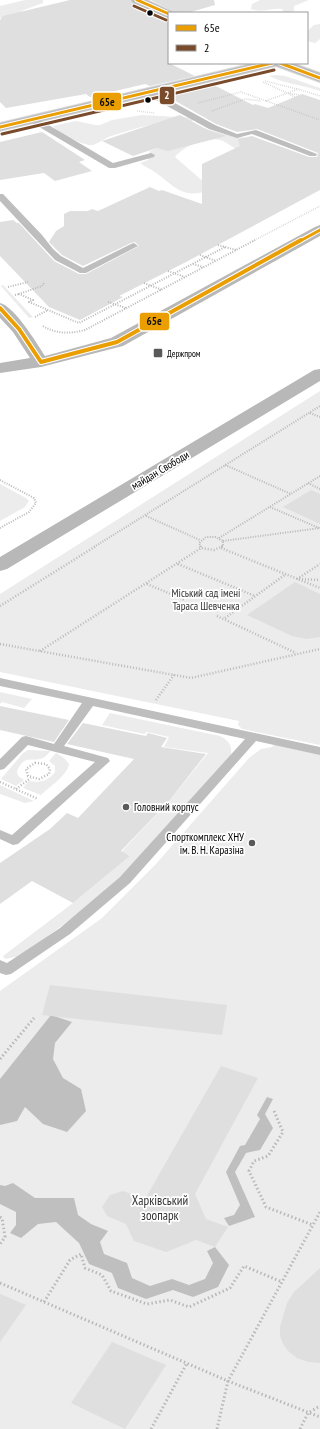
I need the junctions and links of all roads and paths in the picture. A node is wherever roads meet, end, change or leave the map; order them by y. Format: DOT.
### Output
graph roads {
  1 [pos="137,0"];
  2 [pos="168,14"];
  3 [pos="268,64"];
  4 [pos="283,64"];
  5 [pos="320,78"];
  6 [pos="257,79"];
  7 [pos="298,89"];
  8 [pos="148,92"];
  9 [pos="287,93"];
  10 [pos="320,96"];
  11 [pos="295,97"];
  12 [pos="32,119"];
  13 [pos="320,120"];
  14 [pos="0,127"];
  15 [pos="313,154"];
  16 [pos="151,155"];
  17 [pos="0,196"];
  18 [pos="320,206"];
  19 [pos="320,230"];
  20 [pos="218,245"];
  21 [pos="134,246"];
  22 [pos="225,247"];
  23 [pos="236,250"];
  24 [pos="200,255"];
  25 [pos="206,257"];
  26 [pos="217,261"];
  27 [pos="193,264"];
  28 [pos="204,268"];
  29 [pos="168,271"];
  30 [pos="174,273"];
  31 [pos="186,277"];
  32 [pos="28,282"];
  33 [pos="44,283"];
  34 [pos="144,283"];
  35 [pos="151,285"];
  36 [pos="8,287"];
  37 [pos="162,290"];
  38 [pos="19,294"];
  39 [pos="15,295"];
  40 [pos="108,302"];
  41 [pos="114,304"];
  42 [pos="0,308"];
  43 [pos="126,309"];
  44 [pos="48,310"];
  45 [pos="56,310"];
  46 [pos="53,312"];
  47 [pos="35,317"];
  48 [pos="43,326"];
  49 [pos="41,362"];
  50 [pos="0,368"];
  51 [pos="320,374"];
  52 [pos="320,406"];
  53 [pos="310,413"];
  54 [pos="320,417"];
  55 [pos="224,465"];
  56 [pos="320,476"];
  57 [pos="0,480"];
  58 [pos="308,483"];
  59 [pos="320,489"];
  60 [pos="291,494"];
  61 [pos="37,502"];
  62 [pos="42,502"];
  63 [pos="270,507"];
  64 [pos="146,516"];
  65 [pos="0,528"];
  66 [pos="219,538"];
  67 [pos="200,540"];
  68 [pos="223,541"];
  69 [pos="202,548"];
  70 [pos="221,548"];
  71 [pos="177,564"];
  72 [pos="320,564"];
  73 [pos="0,565"];
  74 [pos="286,574"];
  75 [pos="297,578"];
  76 [pos="320,580"];
  77 [pos="147,583"];
  78 [pos="320,588"];
  79 [pos="255,596"];
  80 [pos="185,600"];
  81 [pos="0,606"];
  82 [pos="217,616"];
  83 [pos="224,618"];
  84 [pos="0,644"];
  85 [pos="320,649"];
  86 [pos="39,651"];
  87 [pos="296,654"];
  88 [pos="0,682"];
  89 [pos="90,701"];
  90 [pos="253,737"];
  91 [pos="57,748"];
  92 [pos="320,751"];
  93 [pos="0,766"];
  94 [pos="31,778"];
  95 [pos="0,782"];
  96 [pos="16,789"];
  97 [pos="53,806"];
  98 [pos="0,834"];
  99 [pos="0,965"];
  100 [pos="34,1018"];
  101 [pos="0,1059"];
  102 [pos="274,1111"];
  103 [pos="320,1212"];
  104 [pos="0,1216"];
  105 [pos="313,1225"];
  106 [pos="0,1244"];
  107 [pos="282,1282"];
  108 [pos="0,1283"];
  109 [pos="44,1302"];
  110 [pos="187,1363"];
  111 [pos="228,1381"];
  112 [pos="320,1406"];
  113 [pos="308,1413"];
  114 [pos="320,1417"];
  115 [pos="151,1429"];
  116 [pos="217,1429"];
  117 [pos="300,1429"];
  1 -- 2 [label="main road"];
  3 -- 8 [label="main road"];
  4 -- 5 [label="main road"];
  6 -- 7 [label="path"];
  7 -- 9 [label="path"];
  7 -- 10 [label="path"];
  8 -- 12 [label="main road"];
  8 -- 15 [label="lane"];
  9 -- 11 [label="path"];
  9 -- 13 [label="path"];
  12 -- 14 [label="main road"];
  12 -- 16 [label="lane"];
  17 -- 21 [label="lane"];
  18 -- 23 [label="path"];
  19 -- 49 [label="main road"];
  20 -- 22 [label="path"];
  22 -- 23 [label="path"];
  22 -- 25 [label="path"];
  23 -- 26 [label="path"];
  24 -- 25 [label="path"];
  25 -- 26 [label="path"];
  25 -- 27 [label="path"];
  26 -- 28 [label="path"];
  27 -- 28 [label="path"];
  27 -- 30 [label="path"];
  28 -- 31 [label="path"];
  29 -- 30 [label="path"];
  30 -- 31 [label="path"];
  30 -- 35 [label="path"];
  31 -- 37 [label="path"];
  32 -- 36 [label="path"];
  33 -- 38 [label="path"];
  34 -- 35 [label="path"];
  35 -- 37 [label="path"];
  35 -- 41 [label="path"];
  37 -- 43 [label="path"];
  38 -- 39 [label="path"];
  38 -- 44 [label="path"];
  40 -- 41 [label="path"];
  41 -- 43 [label="path"];
  41 -- 46 [label="path"];
  42 -- 49 [label="main road"];
  43 -- 48 [label="path"];
  44 -- 46 [label="path"];
  44 -- 47 [label="path"];
  45 -- 46 [label="path"];
  49 -- 50 [label="main road"];
  51 -- 73 [label="main road, майдан Свободи"];
  52 -- 53 [label="path"];
  53 -- 54 [label="path"];
  53 -- 55 [label="path"];
  55 -- 60 [label="path"];
  55 -- 64 [label="path"];
  56 -- 58 [label="path"];
  57 -- 61 [label="path"];
  58 -- 59 [label="path"];
  58 -- 60 [label="path"];
  60 -- 63 [label="path"];
  61 -- 62 [label="path"];
  61 -- 65 [label="path"];
  63 -- 66 [label="path"];
  63 -- 68 [label="path"];
  64 -- 67 [label="path"];
  64 -- 81 [label="path"];
  66 -- 67 [label="path"];
  66 -- 68 [label="path"];
  67 -- 69 [label="path"];
  68 -- 70 [label="path"];
  69 -- 70 [label="path"];
  69 -- 71 [label="path"];
  70 -- 74 [label="path"];
  71 -- 77 [label="path"];
  71 -- 79 [label="path"];
  72 -- 75 [label="path"];
  74 -- 75 [label="path"];
  74 -- 79 [label="path"];
  75 -- 76 [label="path"];
  75 -- 78 [label="path"];
  77 -- 80 [label="path"];
  77 -- 86 [label="path"];
  79 -- 83 [label="path"];
  82 -- 83 [label="path"];
  83 -- 87 [label="path"];
  84 -- 86 [label="path"];
  85 -- 87 [label="path"];
  86 -- 87 [label="path"];
  88 -- 89 [label="lane"];
  89 -- 90 [label="lane"];
  89 -- 91 [label="lane"];
  90 -- 92 [label="lane"];
  90 -- 99 [label="lane"];
  91 -- 93 [label="lane"];
  91 -- 97 [label="lane"];
  94 -- 94 [label="path"];
  94 -- 96 [label="path"];
  95 -- 96 [label="path"];
  96 -- 97 [label="path"];
  97 -- 98 [label="lane"];
  100 -- 101 [label="path"];
  102 -- 105 [label="path"];
  103 -- 105 [label="path"];
  104 -- 106 [label="path"];
  105 -- 107 [label="path"];
  107 -- 109 [label="path"];
  107 -- 111 [label="path"];
  108 -- 109 [label="path"];
  109 -- 110 [label="path"];
  110 -- 111 [label="path"];
  110 -- 115 [label="path"];
  111 -- 113 [label="path"];
  111 -- 116 [label="path"];
  112 -- 113 [label="path"];
  113 -- 114 [label="path"];
  113 -- 117 [label="path"];
}
